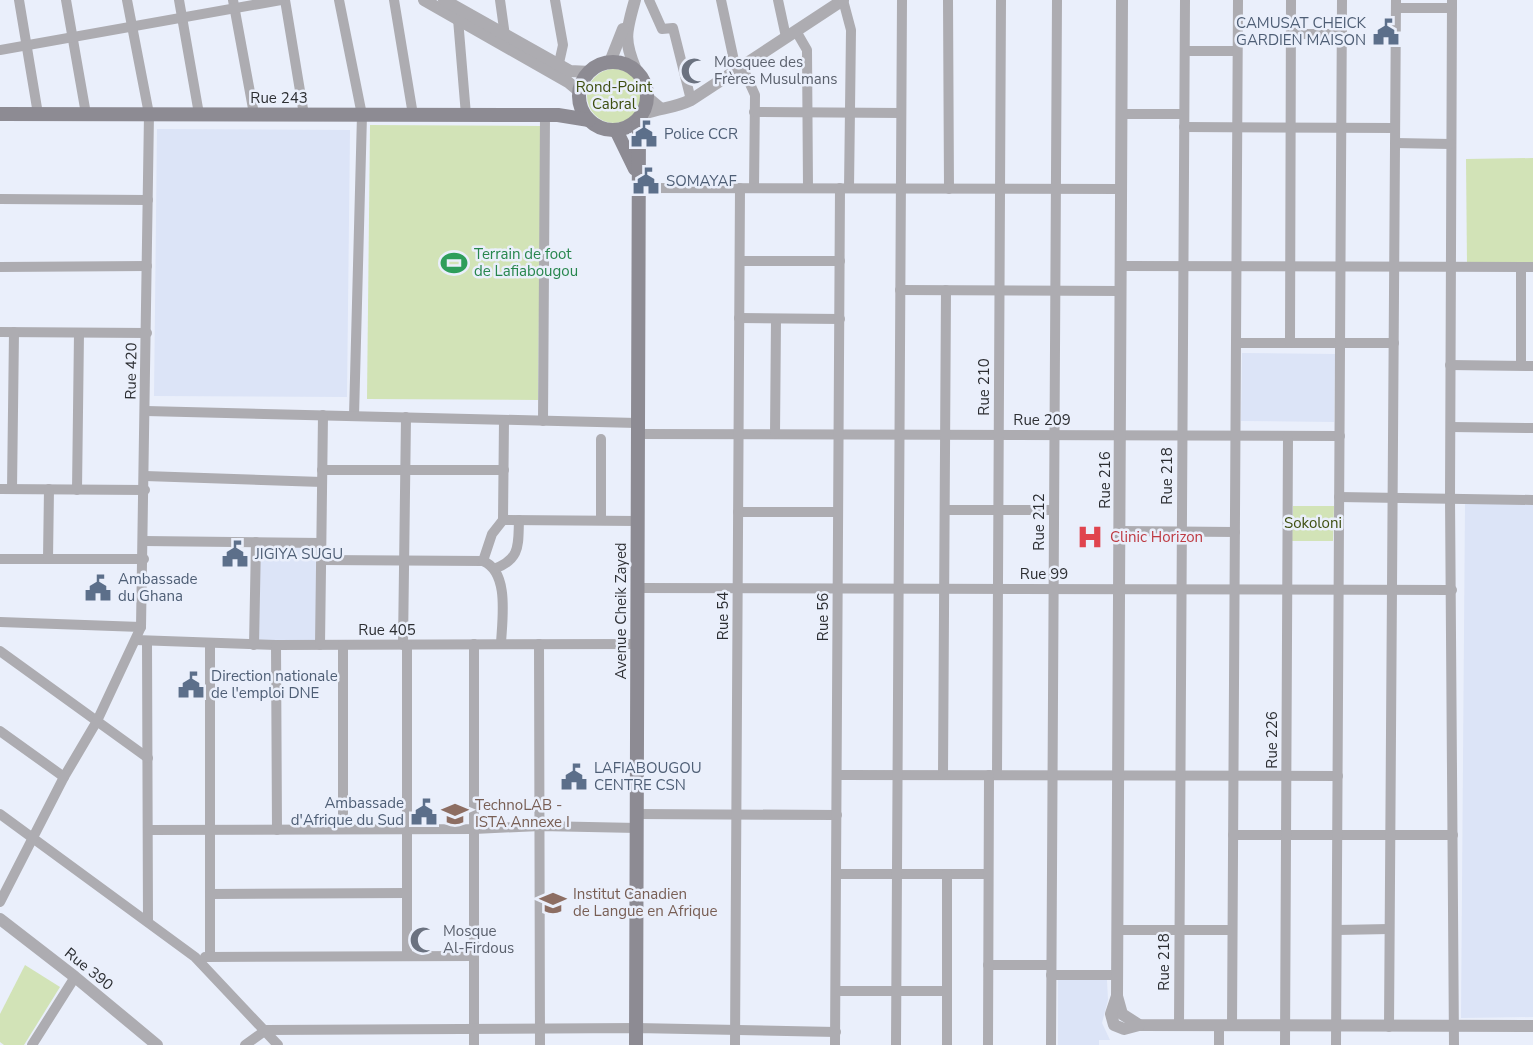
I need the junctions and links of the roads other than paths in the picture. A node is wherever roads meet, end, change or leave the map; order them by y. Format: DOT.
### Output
graph roads {
  1 [pos="19,0"];
  2 [pos="66,0"];
  3 [pos="127,0"];
  4 [pos="179,0"];
  5 [pos="283,0"];
  6 [pos="339,0"];
  7 [pos="394,0"];
  8 [pos="424,0"];
  9 [pos="500,0"];
  10 [pos="555,0"];
  11 [pos="635,0"];
  12 [pos="649,0"];
  13 [pos="721,0"];
  14 [pos="778,0"];
  15 [pos="843,0"];
  16 [pos="902,0"];
  17 [pos="948,0"];
  18 [pos="1001,0"];
  19 [pos="1057,0"];
  20 [pos="1122,0"];
  21 [pos="1185,0"];
  22 [pos="1238,0"];
  23 [pos="1291,0"];
  24 [pos="1342,0"];
  25 [pos="445,3"];
  26 [pos="234,4"];
  27 [pos="831,4"];
  28 [pos="1396,4"];
  29 [pos="1452,4"];
  30 [pos="182,17"];
  31 [pos="458,19"];
  32 [pos="132,27"];
  33 [pos="791,34"];
  34 [pos="1291,34"];
  35 [pos="1342,34"];
  36 [pos="505,36"];
  37 [pos="73,38"];
  38 [pos="27,45"];
  39 [pos="0,50"];
  40 [pos="1185,51"];
  41 [pos="1237,51"];
  42 [pos="610,62"];
  43 [pos="739,68"];
  44 [pos="557,70"];
  45 [pos="636,70"];
  46 [pos="590,72"];
  47 [pos="580,94"];
  48 [pos="648,97"];
  49 [pos="691,100"];
  50 [pos="660,108"];
  51 [pos="754,112"];
  52 [pos="807,112"];
  53 [pos="850,112"];
  54 [pos="901,112"];
  55 [pos="0,114"];
  56 [pos="38,114"];
  57 [pos="86,114"];
  58 [pos="149,114"];
  59 [pos="199,114"];
  60 [pos="254,114"];
  61 [pos="1122,114"];
  62 [pos="1184,114"];
  63 [pos="304,115"];
  64 [pos="362,115"];
  65 [pos="413,115"];
  66 [pos="466,115"];
  67 [pos="551,115"];
  68 [pos="641,117"];
  69 [pos="589,120"];
  70 [pos="1184,127"];
  71 [pos="1237,127"];
  72 [pos="1291,127"];
  73 [pos="1342,128"];
  74 [pos="1395,128"];
  75 [pos="616,130"];
  76 [pos="1395,143"];
  77 [pos="1451,144"];
  78 [pos="638,182"];
  79 [pos="740,188"];
  80 [pos="753,188"];
  81 [pos="808,188"];
  82 [pos="845,188"];
  83 [pos="900,188"];
  84 [pos="949,189"];
  85 [pos="1000,189"];
  86 [pos="1056,189"];
  87 [pos="1121,189"];
  88 [pos="0,199"];
  89 [pos="148,200"];
  90 [pos="740,261"];
  91 [pos="840,261"];
  92 [pos="147,266"];
  93 [pos="1121,266"];
  94 [pos="0,267"];
  95 [pos="1183,267"];
  96 [pos="1236,267"];
  97 [pos="1290,267"];
  98 [pos="1341,267"];
  99 [pos="1395,267"];
  100 [pos="1450,267"];
  101 [pos="1521,267"];
  102 [pos="1533,267"];
  103 [pos="900,290"];
  104 [pos="946,290"];
  105 [pos="1000,291"];
  106 [pos="1055,291"];
  107 [pos="1121,291"];
  108 [pos="739,318"];
  109 [pos="776,318"];
  110 [pos="840,319"];
  111 [pos="0,332"];
  112 [pos="14,332"];
  113 [pos="79,333"];
  114 [pos="147,333"];
  115 [pos="1236,343"];
  116 [pos="1290,343"];
  117 [pos="1340,343"];
  118 [pos="1394,343"];
  119 [pos="1450,364"];
  120 [pos="1521,365"];
  121 [pos="1533,366"];
  122 [pos="146,411"];
  123 [pos="323,415"];
  124 [pos="354,416"];
  125 [pos="406,417"];
  126 [pos="504,420"];
  127 [pos="543,421"];
  128 [pos="1451,427"];
  129 [pos="636,428"];
  130 [pos="1533,429"];
  131 [pos="739,434"];
  132 [pos="775,434"];
  133 [pos="839,434"];
  134 [pos="899,435"];
  135 [pos="945,435"];
  136 [pos="999,435"];
  137 [pos="1054,435"];
  138 [pos="1120,435"];
  139 [pos="1182,435"];
  140 [pos="1235,436"];
  141 [pos="1288,436"];
  142 [pos="1340,436"];
  143 [pos="601,440"];
  144 [pos="406,470"];
  145 [pos="504,470"];
  146 [pos="145,476"];
  147 [pos="322,476"];
  148 [pos="0,489"];
  149 [pos="12,489"];
  150 [pos="49,489"];
  151 [pos="77,490"];
  152 [pos="145,490"];
  153 [pos="1339,497"];
  154 [pos="1392,498"];
  155 [pos="1450,498"];
  156 [pos="1533,500"];
  157 [pos="945,510"];
  158 [pos="998,510"];
  159 [pos="1054,510"];
  160 [pos="738,512"];
  161 [pos="838,512"];
  162 [pos="504,520"];
  163 [pos="519,520"];
  164 [pos="601,520"];
  165 [pos="637,521"];
  166 [pos="1119,531"];
  167 [pos="1182,531"];
  168 [pos="1235,531"];
  169 [pos="144,541"];
  170 [pos="255,542"];
  171 [pos="321,543"];
  172 [pos="0,559"];
  173 [pos="48,559"];
  174 [pos="144,560"];
  175 [pos="321,560"];
  176 [pos="404,560"];
  177 [pos="483,561"];
  178 [pos="494,569"];
  179 [pos="637,588"];
  180 [pos="738,588"];
  181 [pos="838,589"];
  182 [pos="898,589"];
  183 [pos="944,589"];
  184 [pos="998,589"];
  185 [pos="1053,589"];
  186 [pos="1119,590"];
  187 [pos="1181,590"];
  188 [pos="1234,590"];
  189 [pos="1287,590"];
  190 [pos="1339,590"];
  191 [pos="1392,590"];
  192 [pos="1452,590"];
  193 [pos="0,622"];
  194 [pos="141,627"];
  195 [pos="142,641"];
  196 [pos="210,644"];
  197 [pos="474,644"];
  198 [pos="501,644"];
  199 [pos="539,644"];
  200 [pos="638,644"];
  201 [pos="254,645"];
  202 [pos="276,645"];
  203 [pos="320,645"];
  204 [pos="343,645"];
  205 [pos="405,645"];
  206 [pos="0,651"];
  207 [pos="97,721"];
  208 [pos="0,731"];
  209 [pos="148,758"];
  210 [pos="837,775"];
  211 [pos="897,775"];
  212 [pos="943,775"];
  213 [pos="993,775"];
  214 [pos="1052,775"];
  215 [pos="1118,775"];
  216 [pos="1180,776"];
  217 [pos="1233,776"];
  218 [pos="1286,776"];
  219 [pos="1338,776"];
  220 [pos="64,777"];
  221 [pos="0,814"];
  222 [pos="737,814"];
  223 [pos="837,815"];
  224 [pos="637,821"];
  225 [pos="540,826"];
  226 [pos="343,829"];
  227 [pos="407,829"];
  228 [pos="474,829"];
  229 [pos="148,830"];
  230 [pos="210,830"];
  231 [pos="277,830"];
  232 [pos="1233,835"];
  233 [pos="1286,835"];
  234 [pos="1338,835"];
  235 [pos="1390,835"];
  236 [pos="1453,835"];
  237 [pos="32,839"];
  238 [pos="836,874"];
  239 [pos="897,874"];
  240 [pos="947,874"];
  241 [pos="988,874"];
  242 [pos="407,893"];
  243 [pos="210,894"];
  244 [pos="0,902"];
  245 [pos="0,920"];
  246 [pos="148,922"];
  247 [pos="1389,929"];
  248 [pos="1117,930"];
  249 [pos="1180,930"];
  250 [pos="1232,930"];
  251 [pos="1337,930"];
  252 [pos="407,956"];
  253 [pos="474,956"];
  254 [pos="195,957"];
  255 [pos="210,957"];
  256 [pos="988,965"];
  257 [pos="1051,970"];
  258 [pos="1117,975"];
  259 [pos="75,977"];
  260 [pos="836,991"];
  261 [pos="896,991"];
  262 [pos="947,992"];
  263 [pos="1179,1025"];
  264 [pos="1226,1025"];
  265 [pos="1285,1026"];
  266 [pos="1533,1026"];
  267 [pos="1336,1027"];
  268 [pos="1389,1027"];
  269 [pos="1454,1027"];
  270 [pos="636,1028"];
  271 [pos="266,1029"];
  272 [pos="474,1029"];
  273 [pos="540,1029"];
  274 [pos="735,1031"];
  275 [pos="836,1032"];
  276 [pos="1337,1043"];
  277 [pos="32,1045"];
  278 [pos="157,1045"];
  279 [pos="245,1045"];
  280 [pos="278,1045"];
  281 [pos="474,1045"];
  282 [pos="540,1045"];
  283 [pos="636,1045"];
  284 [pos="735,1045"];
  285 [pos="836,1045"];
  286 [pos="896,1045"];
  287 [pos="947,1045"];
  288 [pos="987,1045"];
  289 [pos="1051,1045"];
  290 [pos="1219,1045"];
  291 [pos="1285,1045"];
  292 [pos="1454,1045"];
  1 -- 38 [label="street"];
  2 -- 37 [label="street"];
  3 -- 32 [label="street, Rue 420"];
  4 -- 30 [label="street"];
  5 -- 26 [label="street"];
  5 -- 63 [label="street"];
  6 -- 64 [label="street"];
  7 -- 65 [label="street"];
  8 -- 25 [label="street"];
  9 -- 36 [label="street"];
  10 -- 44 [label="street"];
  11 -- 42 [label="street"];
  11 -- 45 [label="street"];
  12 -- 49 [label="street"];
  13 -- 43 [label="street"];
  14 -- 33 [label="street"];
  15 -- 27 [label="street"];
  15 -- 53 [label="street, Rue 56"];
  16 -- 54 [label="street"];
  17 -- 84 [label="street"];
  18 -- 85 [label="street, Rue 210"];
  19 -- 86 [label="street, Rue 212"];
  20 -- 61 [label="street, Rue 216"];
  21 -- 40 [label="street, Rue 218"];
  22 -- 41 [label="street"];
  23 -- 34 [label="street"];
  24 -- 35 [label="street"];
  25 -- 31 [label="street"];
  25 -- 36 [label="street"];
  26 -- 30 [label="street"];
  26 -- 60 [label="street"];
  27 -- 33 [label="street"];
  28 -- 29 [label="street"];
  28 -- 74 [label="street"];
  29 -- 77 [label="street"];
  30 -- 32 [label="street"];
  30 -- 59 [label="street"];
  31 -- 44 [label="street"];
  31 -- 66 [label="street"];
  32 -- 37 [label="street"];
  32 -- 58 [label="street, Rue 420"];
  33 -- 43 [label="street"];
  33 -- 52 [label="street"];
  34 -- 35 [label="street"];
  34 -- 72 [label="street"];
  35 -- 73 [label="street"];
  36 -- 44 [label="street"];
  37 -- 38 [label="street"];
  37 -- 57 [label="street"];
  38 -- 39 [label="street"];
  38 -- 56 [label="street"];
  40 -- 41 [label="street"];
  40 -- 62 [label="street, Rue 218"];
  41 -- 71 [label="street"];
  42 -- 45 [label="main road"];
  42 -- 46 [label="main road"];
  43 -- 49 [label="street"];
  43 -- 51 [label="street"];
  44 -- 46 [label="street"];
  44 -- 47 [label="street"];
  45 -- 48 [label="main road"];
  46 -- 47 [label="main road"];
  47 -- 67 [label="main road"];
  47 -- 69 [label="main road"];
  48 -- 50 [label="street"];
  48 -- 68 [label="main road"];
  49 -- 50 [label="street"];
  50 -- 68 [label="street"];
  51 -- 52 [label="street"];
  51 -- 80 [label="street"];
  52 -- 53 [label="street"];
  52 -- 81 [label="street"];
  53 -- 54 [label="street"];
  53 -- 82 [label="street, Rue 56"];
  54 -- 83 [label="street"];
  55 -- 56 [label="main road, Rue 243"];
  56 -- 57 [label="main road, Rue 243"];
  57 -- 58 [label="main road, Rue 243"];
  58 -- 59 [label="main road, Rue 243"];
  58 -- 89 [label="street, Rue 420"];
  59 -- 60 [label="main road, Rue 243"];
  60 -- 63 [label="main road, Rue 243"];
  61 -- 62 [label="street"];
  61 -- 87 [label="street, Rue 216"];
  62 -- 70 [label="street, Rue 218"];
  63 -- 64 [label="main road, Rue 243"];
  64 -- 65 [label="main road, Rue 243"];
  64 -- 124 [label="street"];
  65 -- 66 [label="main road, Rue 243"];
  66 -- 67 [label="main road, Rue 243"];
  67 -- 69 [label="main road, Rue 243"];
  67 -- 127 [label="street"];
  68 -- 75 [label="main road"];
  68 -- 78 [label="main road, Avenue Cheik Zayed"];
  69 -- 75 [label="main road"];
  70 -- 71 [label="street"];
  70 -- 95 [label="street, Rue 218"];
  71 -- 72 [label="street"];
  71 -- 96 [label="street"];
  72 -- 73 [label="street"];
  72 -- 97 [label="street"];
  73 -- 74 [label="street"];
  73 -- 98 [label="street"];
  74 -- 76 [label="street"];
  75 -- 78 [label="main road, Avenue Cheik Zayed"];
  76 -- 77 [label="street"];
  76 -- 99 [label="street"];
  77 -- 100 [label="street"];
  78 -- 79 [label="street"];
  78 -- 129 [label="main road, Avenue Cheik Zayed"];
  79 -- 80 [label="street"];
  79 -- 90 [label="street, Rue 54"];
  80 -- 81 [label="street"];
  81 -- 82 [label="street"];
  82 -- 83 [label="street"];
  82 -- 91 [label="street, Rue 56"];
  83 -- 84 [label="street"];
  83 -- 103 [label="street"];
  84 -- 85 [label="street"];
  85 -- 86 [label="street"];
  85 -- 105 [label="street, Rue 210"];
  86 -- 87 [label="street"];
  86 -- 106 [label="street, Rue 212"];
  87 -- 93 [label="street, Rue 216"];
  88 -- 89 [label="street"];
  89 -- 92 [label="street, Rue 420"];
  90 -- 91 [label="street"];
  90 -- 108 [label="street, Rue 54"];
  91 -- 110 [label="street, Rue 56"];
  92 -- 94 [label="street"];
  92 -- 114 [label="street, Rue 420"];
  93 -- 95 [label="street"];
  93 -- 107 [label="street, Rue 216"];
  95 -- 96 [label="street"];
  95 -- 139 [label="street, Rue 218"];
  96 -- 97 [label="street"];
  96 -- 115 [label="street"];
  97 -- 98 [label="street"];
  97 -- 116 [label="street"];
  98 -- 99 [label="street"];
  98 -- 117 [label="street"];
  99 -- 100 [label="street"];
  99 -- 118 [label="street"];
  100 -- 101 [label="street"];
  100 -- 119 [label="street"];
  101 -- 102 [label="street"];
  101 -- 120 [label="street"];
  103 -- 104 [label="street"];
  103 -- 134 [label="street"];
  104 -- 105 [label="street"];
  104 -- 135 [label="street"];
  105 -- 106 [label="street"];
  105 -- 136 [label="street, Rue 210"];
  106 -- 107 [label="street"];
  106 -- 137 [label="street, Rue 212"];
  107 -- 138 [label="street, Rue 216"];
  108 -- 109 [label="street"];
  108 -- 131 [label="street, Rue 54"];
  109 -- 110 [label="street"];
  109 -- 132 [label="street"];
  110 -- 133 [label="street, Rue 56"];
  111 -- 112 [label="street"];
  112 -- 113 [label="street"];
  112 -- 149 [label="street"];
  113 -- 114 [label="street"];
  113 -- 151 [label="street"];
  114 -- 122 [label="street, Rue 420"];
  115 -- 116 [label="street"];
  115 -- 140 [label="street"];
  116 -- 117 [label="street"];
  117 -- 118 [label="street"];
  117 -- 142 [label="street"];
  118 -- 154 [label="street"];
  119 -- 120 [label="street"];
  119 -- 128 [label="street"];
  120 -- 121 [label="street"];
  122 -- 123 [label="street, Rue 209"];
  122 -- 146 [label="street, Rue 420"];
  123 -- 124 [label="street, Rue 209"];
  123 -- 147 [label="street"];
  124 -- 125 [label="street, Rue 209"];
  125 -- 126 [label="street, Rue 209"];
  125 -- 144 [label="street"];
  126 -- 127 [label="street, Rue 209"];
  126 -- 145 [label="street"];
  127 -- 129 [label="street, Rue 209"];
  128 -- 130 [label="street"];
  128 -- 155 [label="street"];
  129 -- 131 [label="street, Rue 209"];
  129 -- 165 [label="main road, Avenue Cheik Zayed"];
  131 -- 132 [label="street, Rue 209"];
  131 -- 160 [label="street, Rue 54"];
  132 -- 133 [label="street, Rue 209"];
  133 -- 134 [label="street, Rue 209"];
  133 -- 161 [label="street, Rue 56"];
  134 -- 135 [label="street, Rue 209"];
  134 -- 182 [label="street"];
  135 -- 136 [label="street, Rue 209"];
  135 -- 157 [label="street"];
  136 -- 137 [label="street, Rue 209"];
  136 -- 158 [label="street, Rue 210"];
  137 -- 138 [label="street, Rue 209"];
  137 -- 159 [label="street, Rue 212"];
  138 -- 139 [label="street, Rue 209"];
  138 -- 166 [label="street, Rue 216"];
  139 -- 140 [label="street, Rue 209"];
  139 -- 167 [label="street, Rue 218"];
  140 -- 141 [label="street, Rue 209"];
  140 -- 168 [label="street"];
  141 -- 142 [label="street, Rue 209"];
  141 -- 189 [label="street, Rue 226"];
  142 -- 153 [label="street"];
  143 -- 164 [label="street"];
  144 -- 145 [label="street"];
  144 -- 147 [label="street"];
  144 -- 176 [label="street"];
  145 -- 162 [label="street"];
  146 -- 147 [label="street"];
  146 -- 152 [label="street, Rue 420"];
  147 -- 171 [label="street"];
  148 -- 149 [label="street"];
  149 -- 150 [label="street"];
  150 -- 151 [label="street"];
  150 -- 173 [label="street"];
  151 -- 152 [label="street"];
  152 -- 169 [label="street, Rue 420"];
  153 -- 154 [label="street"];
  153 -- 190 [label="street"];
  154 -- 155 [label="street"];
  154 -- 191 [label="street"];
  155 -- 156 [label="street"];
  155 -- 192 [label="street"];
  157 -- 158 [label="street"];
  157 -- 183 [label="street"];
  158 -- 159 [label="street"];
  158 -- 184 [label="street, Rue 210"];
  159 -- 185 [label="street, Rue 212"];
  160 -- 161 [label="street"];
  160 -- 180 [label="street, Rue 54"];
  161 -- 181 [label="street, Rue 56"];
  162 -- 163 [label="street"];
  162 -- 177 [label="street"];
  163 -- 164 [label="street"];
  163 -- 178 [label="street"];
  164 -- 165 [label="street"];
  165 -- 179 [label="main road, Avenue Cheik Zayed"];
  166 -- 167 [label="street"];
  166 -- 186 [label="street, Rue 216"];
  167 -- 168 [label="street"];
  167 -- 187 [label="street, Rue 218"];
  168 -- 188 [label="street"];
  169 -- 170 [label="street"];
  169 -- 174 [label="street, Rue 420"];
  170 -- 171 [label="street"];
  170 -- 201 [label="street"];
  171 -- 175 [label="street"];
  172 -- 173 [label="street"];
  173 -- 174 [label="street"];
  174 -- 194 [label="street, Rue 420"];
  175 -- 176 [label="street"];
  175 -- 203 [label="street"];
  176 -- 177 [label="street"];
  176 -- 205 [label="street"];
  177 -- 178 [label="street"];
  178 -- 198 [label="street"];
  179 -- 180 [label="street, Rue 99"];
  179 -- 200 [label="main road, Avenue Cheik Zayed"];
  180 -- 181 [label="street, Rue 99"];
  180 -- 222 [label="street, Rue 54"];
  181 -- 182 [label="street, Rue 99"];
  181 -- 210 [label="street, Rue 56"];
  182 -- 183 [label="street, Rue 99"];
  182 -- 211 [label="street"];
  183 -- 184 [label="street, Rue 99"];
  183 -- 212 [label="street"];
  184 -- 185 [label="street, Rue 99"];
  184 -- 213 [label="street, Rue 210"];
  185 -- 186 [label="street, Rue 99"];
  185 -- 214 [label="street, Rue 212"];
  186 -- 187 [label="street, Rue 99"];
  186 -- 215 [label="street, Rue 216"];
  187 -- 188 [label="street, Rue 99"];
  187 -- 216 [label="street, Rue 218"];
  188 -- 189 [label="street, Rue 99"];
  188 -- 217 [label="street"];
  189 -- 190 [label="street, Rue 99"];
  189 -- 218 [label="street, Rue 226"];
  190 -- 191 [label="street, Rue 99"];
  190 -- 219 [label="street"];
  191 -- 192 [label="street, Rue 99"];
  191 -- 235 [label="street"];
  192 -- 236 [label="street"];
  193 -- 194 [label="street"];
  194 -- 195 [label="street, Rue 420"];
  195 -- 196 [label="street, Rue 405"];
  195 -- 207 [label="street, Rue 420"];
  195 -- 209 [label="street"];
  196 -- 201 [label="street, Rue 405"];
  196 -- 230 [label="street"];
  197 -- 198 [label="street, Rue 405"];
  197 -- 205 [label="street, Rue 405"];
  197 -- 228 [label="street"];
  198 -- 199 [label="street, Rue 405"];
  199 -- 200 [label="street, Rue 405"];
  199 -- 225 [label="street"];
  200 -- 224 [label="main road, Avenue Cheik Zayed"];
  201 -- 202 [label="street, Rue 405"];
  202 -- 203 [label="street, Rue 405"];
  202 -- 231 [label="street"];
  203 -- 204 [label="street, Rue 405"];
  204 -- 205 [label="street, Rue 405"];
  204 -- 226 [label="street"];
  205 -- 227 [label="street"];
  206 -- 207 [label="street"];
  207 -- 209 [label="street"];
  207 -- 220 [label="street, Rue 420"];
  208 -- 220 [label="street"];
  209 -- 229 [label="street"];
  210 -- 211 [label="street"];
  210 -- 223 [label="street, Rue 56"];
  211 -- 212 [label="street"];
  211 -- 239 [label="street"];
  212 -- 213 [label="street"];
  213 -- 214 [label="street"];
  213 -- 241 [label="street, Rue 210"];
  214 -- 215 [label="street"];
  214 -- 257 [label="street, Rue 212"];
  215 -- 216 [label="street"];
  215 -- 248 [label="street, Rue 216"];
  216 -- 217 [label="street"];
  216 -- 249 [label="street, Rue 218"];
  217 -- 218 [label="street"];
  217 -- 232 [label="street"];
  218 -- 219 [label="street"];
  218 -- 233 [label="street, Rue 226"];
  219 -- 234 [label="street"];
  220 -- 237 [label="street, Rue 420"];
  221 -- 237 [label="street"];
  222 -- 223 [label="street"];
  222 -- 224 [label="street"];
  222 -- 274 [label="street, Rue 54"];
  223 -- 238 [label="street, Rue 56"];
  224 -- 225 [label="street"];
  224 -- 270 [label="main road, Avenue Cheik Zayed"];
  225 -- 228 [label="street"];
  225 -- 273 [label="street"];
  226 -- 227 [label="street"];
  226 -- 231 [label="street"];
  227 -- 228 [label="street"];
  227 -- 242 [label="street"];
  228 -- 253 [label="street"];
  229 -- 230 [label="street"];
  229 -- 246 [label="street"];
  230 -- 231 [label="street"];
  230 -- 243 [label="street"];
  232 -- 233 [label="street"];
  232 -- 250 [label="street"];
  233 -- 234 [label="street"];
  233 -- 265 [label="street, Rue 226"];
  234 -- 235 [label="street"];
  234 -- 251 [label="street"];
  235 -- 236 [label="street"];
  235 -- 247 [label="street"];
  236 -- 269 [label="street"];
  237 -- 244 [label="street, Rue 420"];
  237 -- 246 [label="street"];
  238 -- 239 [label="street"];
  238 -- 260 [label="street, Rue 56"];
  239 -- 240 [label="street"];
  239 -- 261 [label="street"];
  240 -- 241 [label="street"];
  240 -- 262 [label="street"];
  241 -- 256 [label="street, Rue 210"];
  242 -- 243 [label="street"];
  242 -- 252 [label="street"];
  243 -- 255 [label="street"];
  245 -- 259 [label="street, Rue 390"];
  246 -- 254 [label="street"];
  247 -- 251 [label="street"];
  247 -- 268 [label="street"];
  248 -- 249 [label="street"];
  248 -- 258 [label="street, Rue 216"];
  249 -- 250 [label="street"];
  249 -- 263 [label="street, Rue 218"];
  250 -- 264 [label="street"];
  251 -- 267 [label="street"];
  252 -- 253 [label="street"];
  252 -- 255 [label="street"];
  253 -- 272 [label="street"];
  254 -- 255 [label="street"];
  254 -- 271 [label="street"];
  256 -- 257 [label="street"];
  256 -- 288 [label="street, Rue 210"];
  257 -- 258 [label="street"];
  257 -- 289 [label="street, Rue 212"];
  258 -- 263 [label="street, Rue 216"];
  259 -- 277 [label="street"];
  259 -- 278 [label="street, Rue 390"];
  260 -- 261 [label="street"];
  260 -- 275 [label="street, Rue 56"];
  261 -- 262 [label="street"];
  261 -- 286 [label="street"];
  262 -- 287 [label="street"];
  263 -- 264 [label="street"];
  264 -- 265 [label="street"];
  264 -- 290 [label="street"];
  265 -- 267 [label="street"];
  265 -- 291 [label="street, Rue 226"];
  266 -- 269 [label="street"];
  267 -- 268 [label="street"];
  267 -- 276 [label="street"];
  268 -- 269 [label="street"];
  269 -- 292 [label="street"];
  270 -- 273 [label="street"];
  270 -- 274 [label="street"];
  270 -- 283 [label="main road, Avenue Cheik Zayed"];
  271 -- 272 [label="street"];
  271 -- 279 [label="street"];
  271 -- 280 [label="street"];
  272 -- 273 [label="street"];
  272 -- 281 [label="street"];
  273 -- 282 [label="street"];
  274 -- 275 [label="street"];
  274 -- 284 [label="street, Rue 54"];
  275 -- 285 [label="street, Rue 56"];
}
